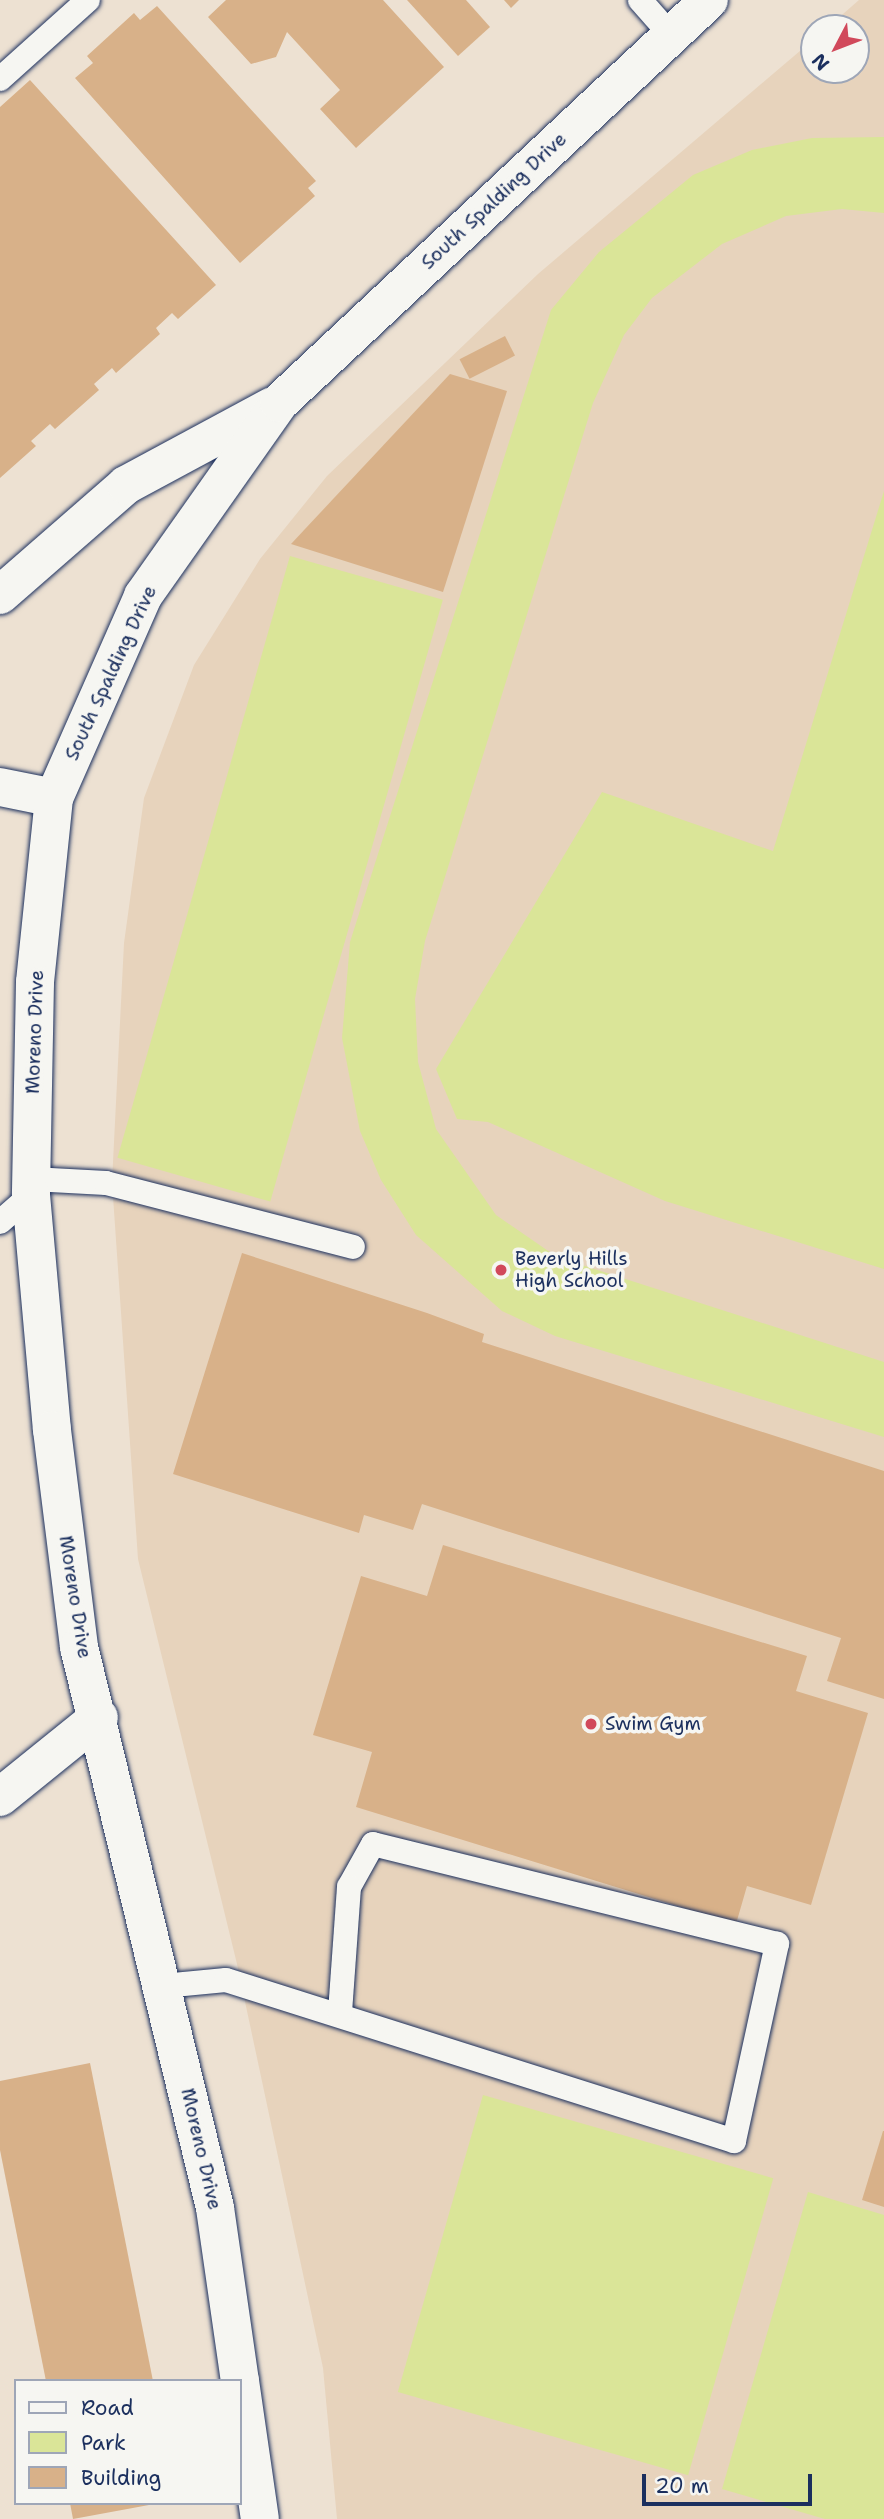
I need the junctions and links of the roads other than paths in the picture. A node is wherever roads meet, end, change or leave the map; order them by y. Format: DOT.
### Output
graph roads {
  1 [pos="88,0"];
  2 [pos="640,0"];
  3 [pos="709,0"];
  4 [pos="671,35"];
  5 [pos="0,79"];
  6 [pos="279,402"];
  7 [pos="0,595"];
  8 [pos="0,787"];
  9 [pos="54,798"];
  10 [pos="32,1187"];
  11 [pos="0,1222"];
  12 [pos="353,1247"];
  13 [pos="99,1717"];
  14 [pos="0,1797"];
  15 [pos="163,1986"];
  16 [pos="340,2013"];
  17 [pos="240,2379"];
  18 [pos="242,2395"];
  19 [pos="260,2519"];
  1 -- 5 [label="lane"];
  2 -- 4 [label="lane"];
  3 -- 4 [label="street, South Spalding Drive"];
  4 -- 6 [label="street, South Spalding Drive"];
  6 -- 7 [label="street, South Spalding Drive"];
  6 -- 9 [label="street, South Spalding Drive"];
  8 -- 9 [label="street"];
  9 -- 10 [label="street, Moreno Drive"];
  10 -- 11 [label="lane"];
  10 -- 12 [label="lane"];
  10 -- 13 [label="street, Moreno Drive"];
  13 -- 14 [label="street"];
  13 -- 15 [label="street, Moreno Drive"];
  15 -- 16 [label="lane"];
  15 -- 17 [label="street, Moreno Drive"];
  16 -- 16 [label="lane"];
  18 -- 19 [label="street, Moreno Drive"];
}
